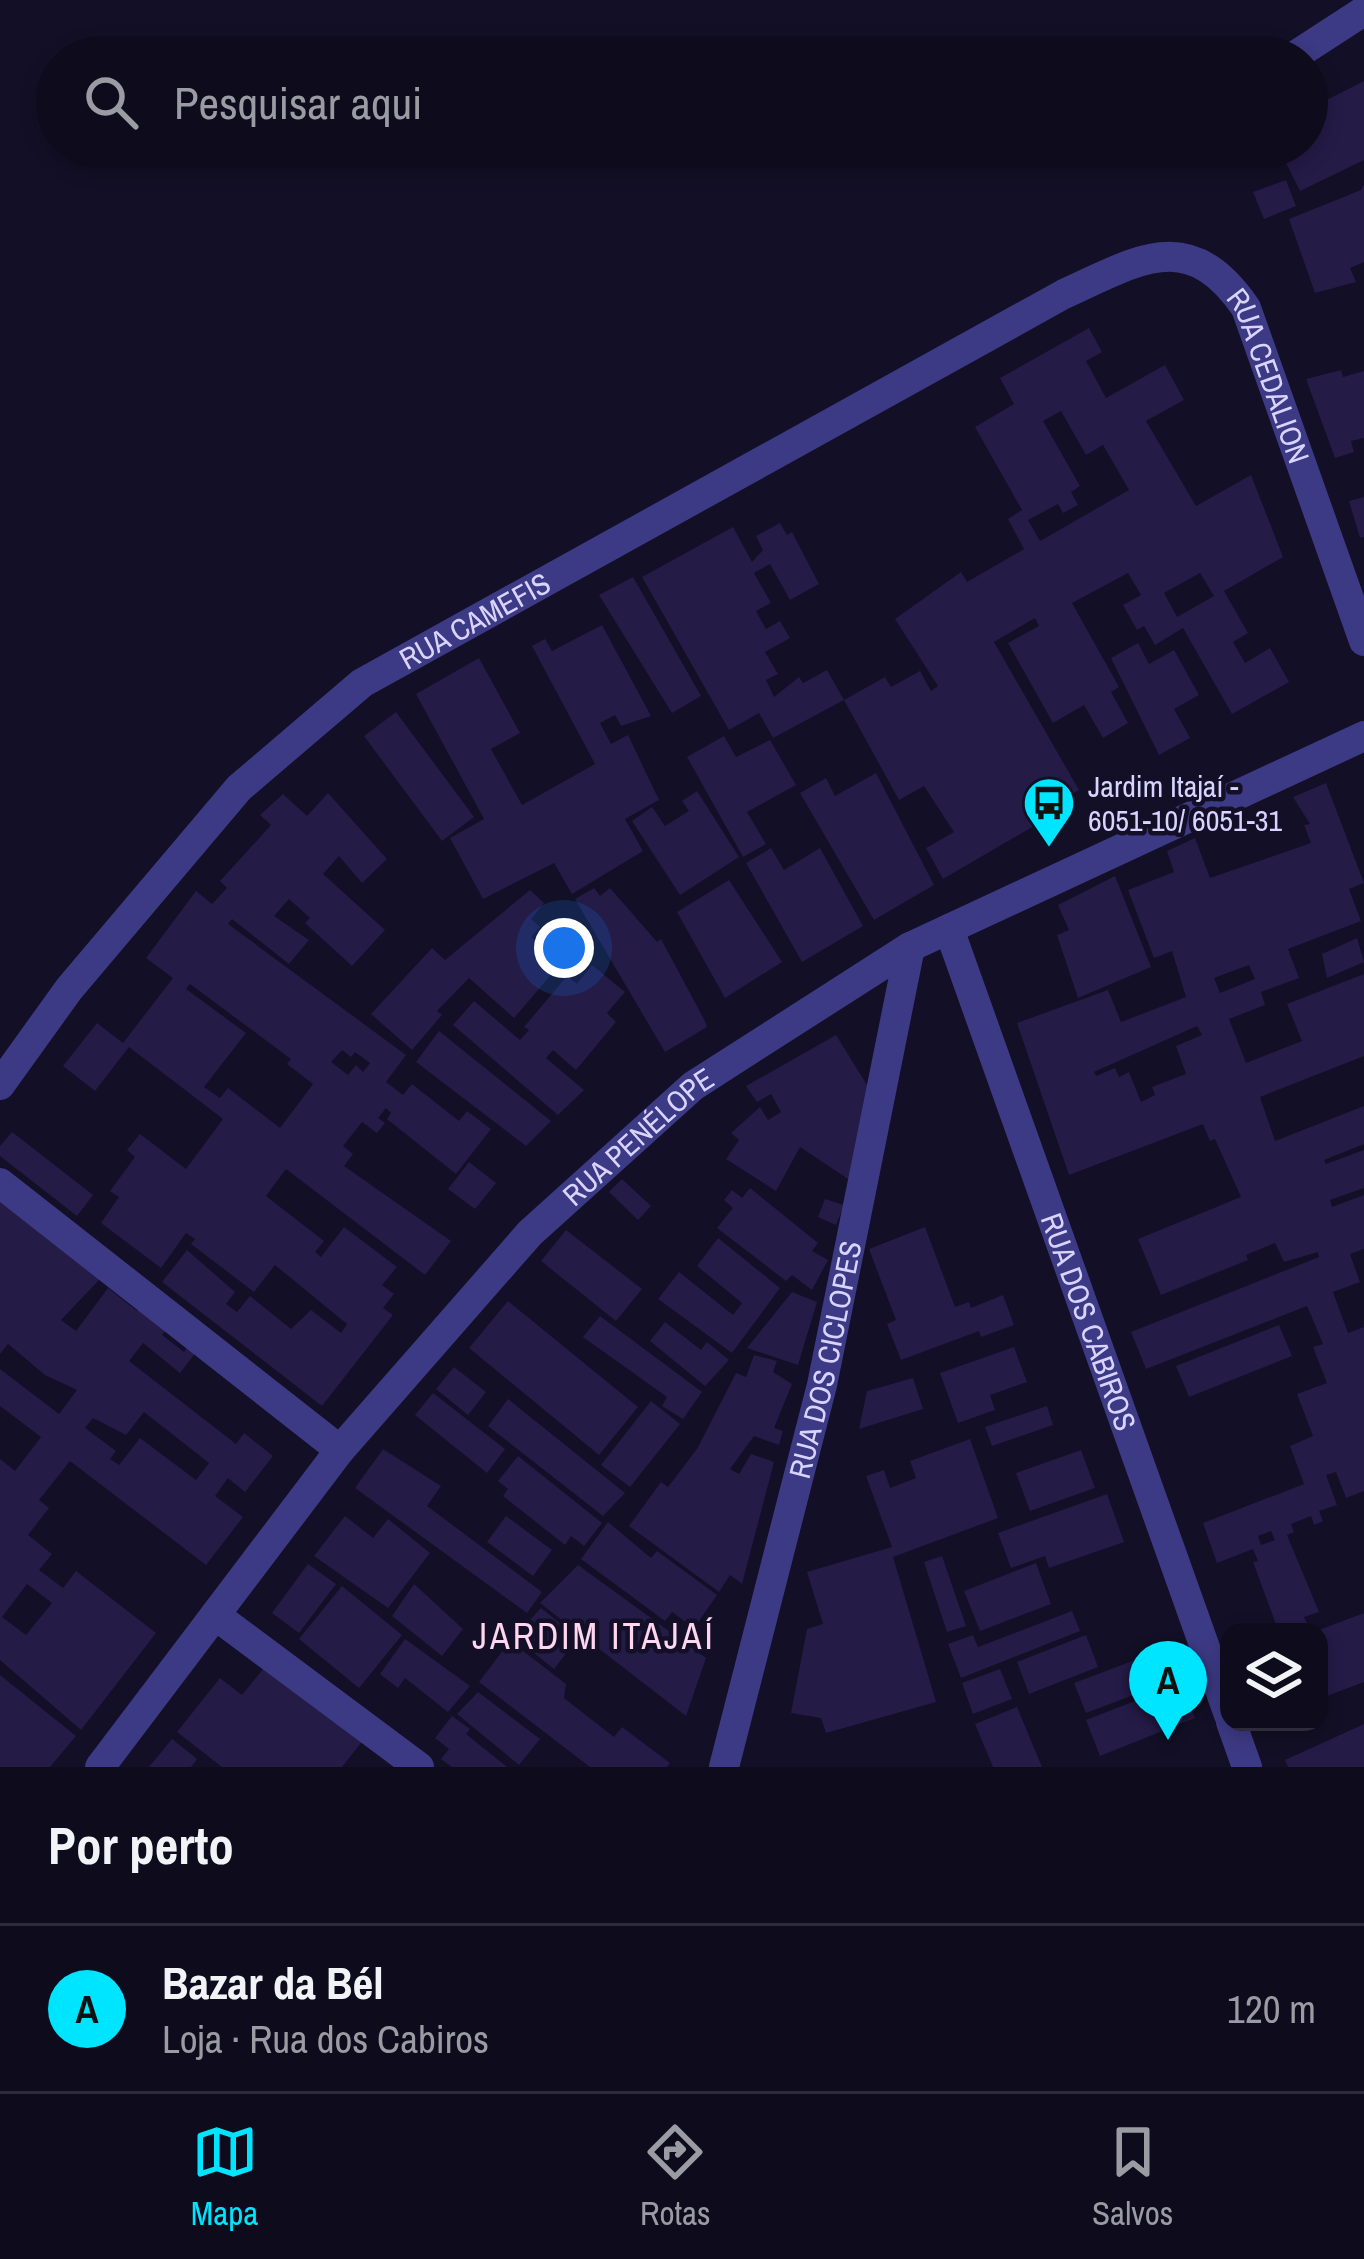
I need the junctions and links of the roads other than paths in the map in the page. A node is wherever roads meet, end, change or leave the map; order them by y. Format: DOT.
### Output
graph roads {
  1 [pos="1364,11"];
  2 [pos="1325,36"];
  3 [pos="1064,294"];
  4 [pos="1364,641"];
  5 [pos="1364,736"];
  6 [pos="949,928"];
  7 [pos="910,946"];
  8 [pos="0,1085"];
  9 [pos="0,1183"];
  10 [pos="340,1450"];
  11 [pos="215,1616"];
  12 [pos="1220,1691"];
  13 [pos="1234,1731"];
  14 [pos="100,1767"];
  15 [pos="419,1767"];
  16 [pos="724,1767"];
  17 [pos="1247,1767"];
  1 -- 2 [label="street"];
  3 -- 4 [label="street, RUA CEDALION"];
  3 -- 8 [label="street, RUA CAMEFIS"];
  5 -- 6 [label="street, RUA PENÉLOPE"];
  6 -- 7 [label="street, RUA PENÉLOPE"];
  6 -- 12 [label="street, RUA DOS CABIROS"];
  7 -- 10 [label="street, RUA PENÉLOPE"];
  7 -- 16 [label="street, RUA DOS CICLOPES"];
  9 -- 10 [label="street"];
  10 -- 11 [label="street, RUA PENÉLOPE"];
  11 -- 14 [label="street, RUA PENÉLOPE"];
  11 -- 15 [label="street"];
  13 -- 17 [label="street, RUA DOS CABIROS"];
}
